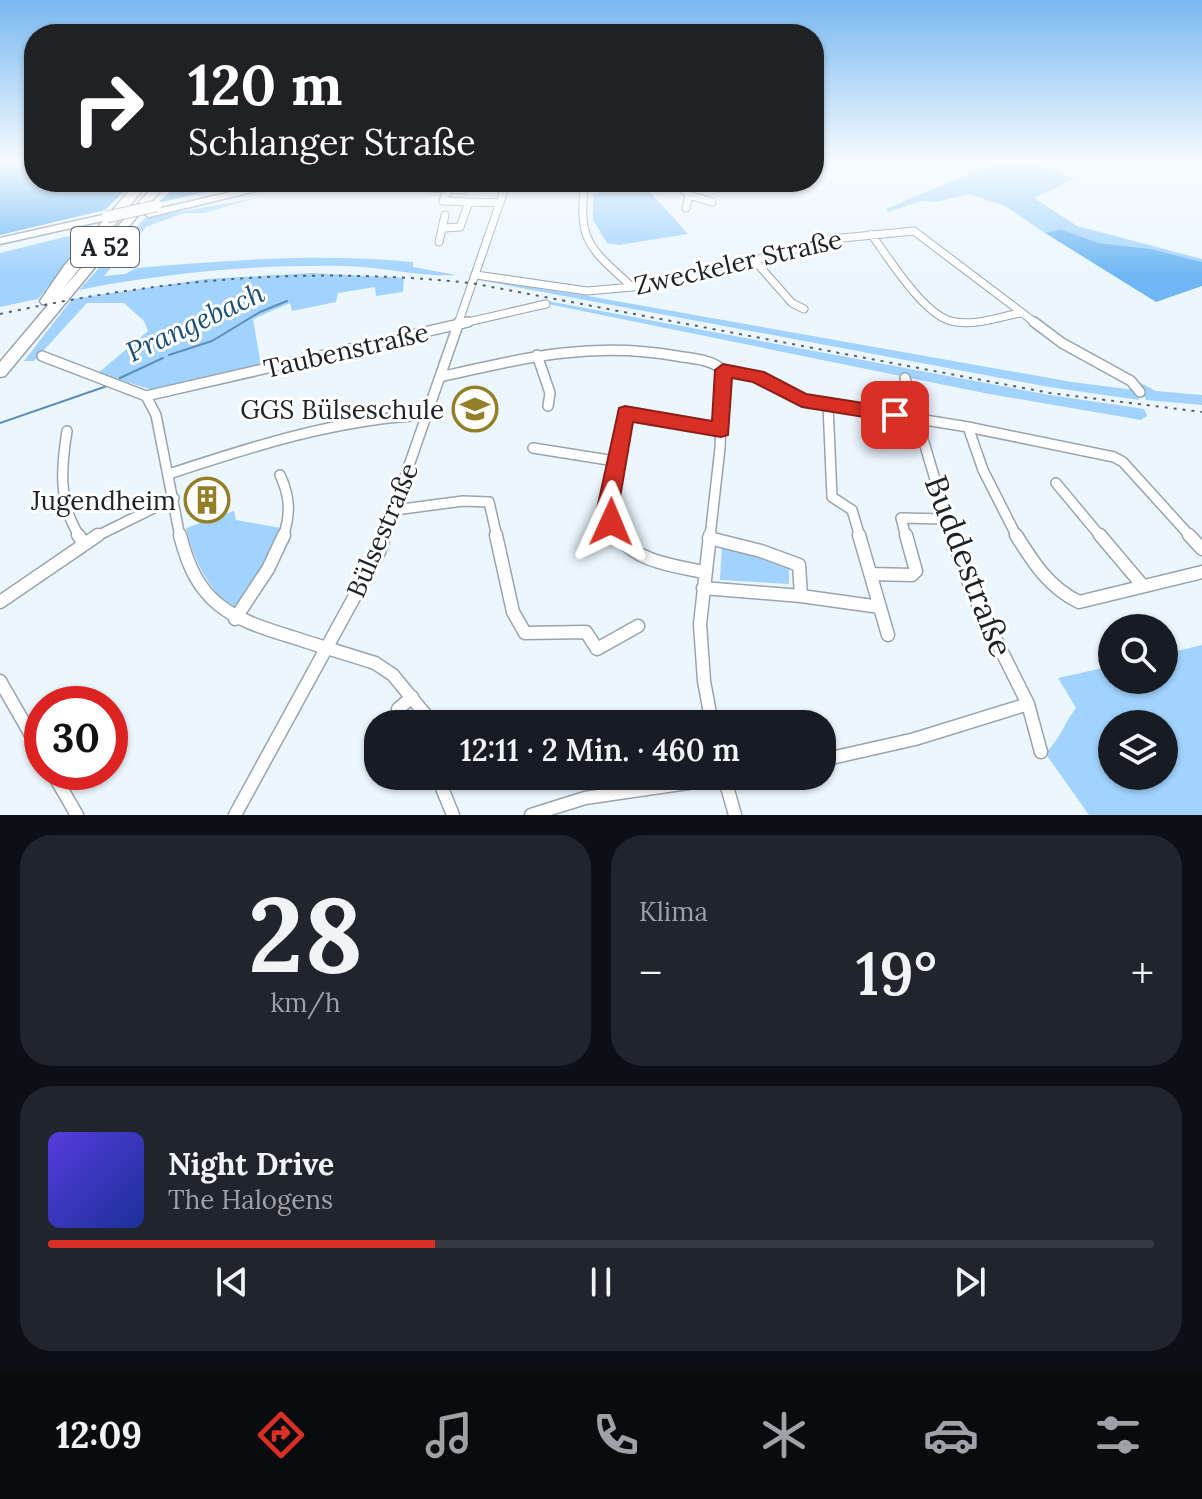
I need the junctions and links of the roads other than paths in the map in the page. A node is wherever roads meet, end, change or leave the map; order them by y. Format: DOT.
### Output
graph roads {
  1 [pos="129,199"];
  2 [pos="140,199"];
  3 [pos="147,199"];
  4 [pos="159,199"];
  5 [pos="195,199"];
  6 [pos="206,199"];
  7 [pos="501,199"];
  8 [pos="582,199"];
  9 [pos="688,199"];
  10 [pos="702,199"];
  11 [pos="443,201"];
  12 [pos="469,202"];
  13 [pos="712,202"];
  14 [pos="500,203"];
  15 [pos="686,208"];
  16 [pos="153,210"];
  17 [pos="103,221"];
  18 [pos="444,228"];
  19 [pos="871,234"];
  20 [pos="0,241"];
  21 [pos="439,242"];
  22 [pos="0,247"];
  23 [pos="754,260"];
  24 [pos="476,275"];
  25 [pos="632,287"];
  26 [pos="546,304"];
  27 [pos="804,309"];
  28 [pos="46,310"];
  29 [pos="1020,313"];
  30 [pos="459,324"];
  31 [pos="537,355"];
  32 [pos="0,356"];
  33 [pos="42,356"];
  34 [pos="723,370"];
  35 [pos="0,372"];
  36 [pos="440,377"];
  37 [pos="905,378"];
  38 [pos="1140,392"];
  39 [pos="146,396"];
  40 [pos="828,405"];
  41 [pos="548,406"];
  42 [pos="427,415"];
  43 [pos="916,418"];
  44 [pos="968,427"];
  45 [pos="721,430"];
  46 [pos="67,431"];
  47 [pos="533,448"];
  48 [pos="615,461"];
  49 [pos="169,474"];
  50 [pos="280,475"];
  51 [pos="1056,483"];
  52 [pos="174,498"];
  53 [pos="395,510"];
  54 [pos="945,519"];
  55 [pos="709,538"];
  56 [pos="84,543"];
  57 [pos="1202,549"];
  58 [pos="704,572"];
  59 [pos="1202,572"];
  60 [pos="871,574"];
  61 [pos="1143,586"];
  62 [pos="703,588"];
  63 [pos="801,596"];
  64 [pos="0,602"];
  65 [pos="880,607"];
  66 [pos="235,619"];
  67 [pos="638,626"];
  68 [pos="888,635"];
  69 [pos="326,648"];
  70 [pos="0,681"];
  71 [pos="412,697"];
  72 [pos="1028,704"];
  73 [pos="399,710"];
  74 [pos="422,710"];
  75 [pos="710,710"];
  76 [pos="24,723"];
  77 [pos="1041,752"];
  78 [pos="836,757"];
  79 [pos="62,790"];
  80 [pos="443,790"];
  81 [pos="639,790"];
  82 [pos="730,790"];
  83 [pos="77,815"];
  84 [pos="235,815"];
  85 [pos="453,815"];
  86 [pos="531,815"];
  87 [pos="735,815"];
  1 -- 28 [label="highway"];
  2 -- 28 [label="highway, A 52"];
  3 -- 28 [label="highway, A 52"];
  4 -- 28 [label="highway"];
  5 -- 16 [label="main road"];
  6 -- 16 [label="main road"];
  7 -- 14 [label="street, Bülsestraße"];
  8 -- 25 [label="street"];
  9 -- 15 [label="street"];
  10 -- 13 [label="street"];
  11 -- 12 [label="street"];
  11 -- 18 [label="street"];
  12 -- 14 [label="street"];
  12 -- 18 [label="street"];
  14 -- 24 [label="street, Bülsestraße"];
  16 -- 17 [label="main road"];
  17 -- 20 [label="main road"];
  17 -- 22 [label="main road"];
  18 -- 21 [label="street"];
  19 -- 23 [label="street, Zweckeler Straße"];
  19 -- 29 [label="street, Zweckeler Straße"];
  19 -- 29 [label="street"];
  23 -- 25 [label="street, Zweckeler Straße"];
  23 -- 27 [label="street"];
  24 -- 25 [label="street, Zweckeler Straße"];
  24 -- 30 [label="street, Bülsestraße"];
  26 -- 30 [label="street, Taubenstraße"];
  28 -- 32 [label="highway, A 52"];
  28 -- 35 [label="highway, A 52"];
  29 -- 38 [label="street, Zweckeler Straße"];
  30 -- 36 [label="street, Bülsestraße"];
  30 -- 39 [label="street, Taubenstraße"];
  31 -- 34 [label="street"];
  31 -- 36 [label="street"];
  31 -- 41 [label="street"];
  33 -- 39 [label="street"];
  34 -- 40 [label="street"];
  34 -- 45 [label="street"];
  36 -- 42 [label="street, Bülsestraße"];
  37 -- 43 [label="street, Buddestraße"];
  39 -- 49 [label="street"];
  40 -- 43 [label="street"];
  40 -- 60 [label="street"];
  42 -- 49 [label="street"];
  42 -- 53 [label="street, Bülsestraße"];
  43 -- 44 [label="street"];
  43 -- 54 [label="street, Buddestraße"];
  44 -- 57 [label="street"];
  44 -- 61 [label="street"];
  45 -- 48 [label="street"];
  45 -- 55 [label="street"];
  46 -- 56 [label="street"];
  47 -- 48 [label="street"];
  48 -- 58 [label="street"];
  49 -- 52 [label="street"];
  50 -- 66 [label="street"];
  51 -- 61 [label="street"];
  52 -- 56 [label="street"];
  52 -- 66 [label="street"];
  53 -- 67 [label="street"];
  53 -- 69 [label="street, Bülsestraße"];
  54 -- 60 [label="street"];
  54 -- 72 [label="street, Buddestraße"];
  55 -- 58 [label="street"];
  55 -- 63 [label="street"];
  56 -- 64 [label="street"];
  58 -- 62 [label="street"];
  59 -- 61 [label="street"];
  60 -- 65 [label="street"];
  62 -- 63 [label="street"];
  62 -- 75 [label="street"];
  63 -- 65 [label="street"];
  65 -- 68 [label="street"];
  66 -- 69 [label="street"];
  69 -- 71 [label="street"];
  69 -- 84 [label="street, Bülsestraße"];
  70 -- 76 [label="street"];
  71 -- 73 [label="street"];
  71 -- 74 [label="street"];
  72 -- 77 [label="street, Buddestraße"];
  72 -- 78 [label="street"];
  79 -- 83 [label="street"];
  80 -- 85 [label="street"];
  81 -- 86 [label="street"];
  82 -- 87 [label="street"];
}
